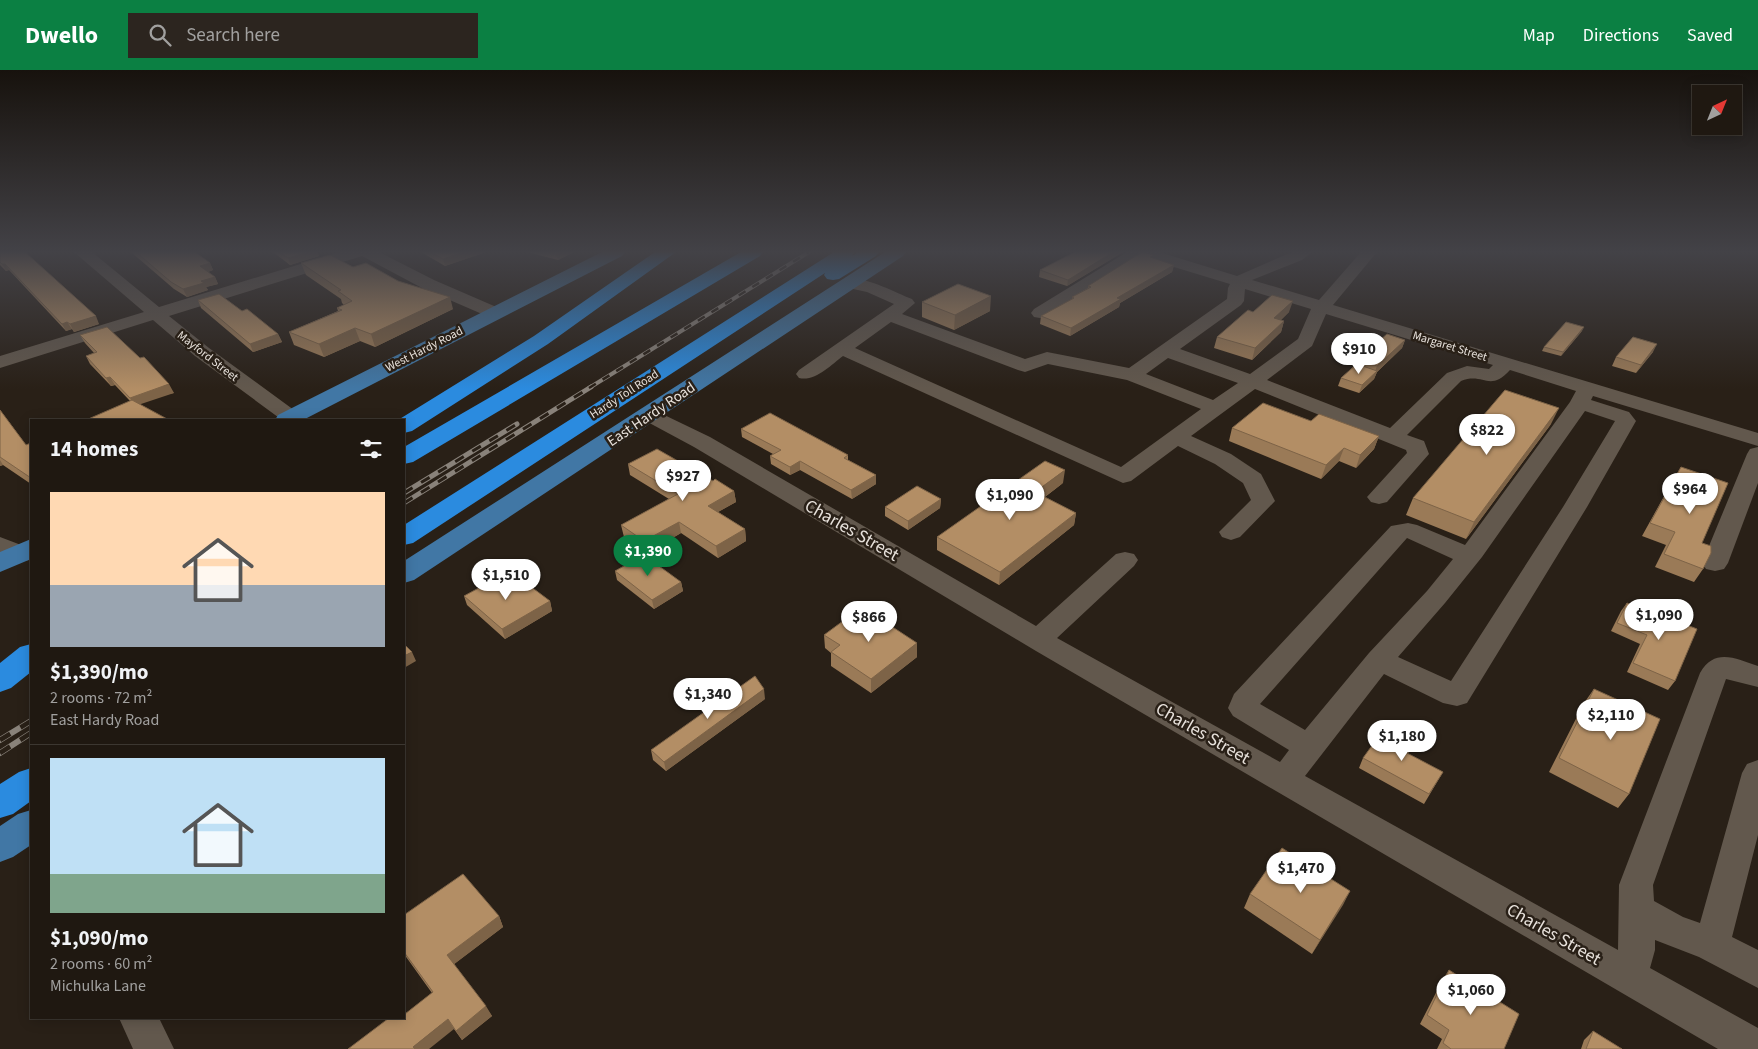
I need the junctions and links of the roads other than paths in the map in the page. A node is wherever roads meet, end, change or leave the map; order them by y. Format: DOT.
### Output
graph roads {
  1 [pos="137,298"];
  2 [pos="209,298"];
  3 [pos="460,298"];
  4 [pos="525,298"];
  5 [pos="601,298"];
  6 [pos="676,298"];
  7 [pos="775,298"];
  8 [pos="799,298"];
  9 [pos="827,298"];
  10 [pos="894,298"];
  11 [pos="1065,298"];
  12 [pos="1235,298"];
  13 [pos="1290,298"];
  14 [pos="1331,298"];
  15 [pos="1323,308"];
  16 [pos="495,313"];
  17 [pos="1040,313"];
  18 [pos="156,314"];
  19 [pos="890,315"];
  20 [pos="843,350"];
  21 [pos="1166,351"];
  22 [pos="0,362"];
  23 [pos="1506,363"];
  24 [pos="806,374"];
  25 [pos="1132,375"];
  26 [pos="1252,381"];
  27 [pos="1583,395"];
  28 [pos="1215,408"];
  29 [pos="649,416"];
  30 [pos="289,419"];
  31 [pos="405,425"];
  32 [pos="1394,436"];
  33 [pos="1176,437"];
  34 [pos="1758,440"];
  35 [pos="1758,454"];
  36 [pos="405,456"];
  37 [pos="504,471"];
  38 [pos="1379,498"];
  39 [pos="1231,532"];
  40 [pos="405,536"];
  41 [pos="1469,556"];
  42 [pos="1124,560"];
  43 [pos="1716,563"];
  44 [pos="405,573"];
  45 [pos="1039,639"];
  46 [pos="30,655"];
  47 [pos="1379,660"];
  48 [pos="30,675"];
  49 [pos="1758,677"];
  50 [pos="0,680"];
  51 [pos="0,693"];
  52 [pos="1309,747"];
  53 [pos="1284,779"];
  54 [pos="30,783"];
  55 [pos="1756,785"];
  56 [pos="0,803"];
  57 [pos="30,826"];
  58 [pos="0,846"];
  59 [pos="1637,910"];
  60 [pos="1712,945"];
  61 [pos="1758,970"];
  62 [pos="1629,976"];
  63 [pos="139,1019"];
  64 [pos="154,1049"];
  65 [pos="1756,1049"];
  1 -- 18 [label="street, Mayford Street"];
  2 -- 18 [label="street"];
  3 -- 16 [label="street"];
  4 -- 16 [label="main road, West Hardy Road"];
  5 -- 31 [label="highway"];
  6 -- 36 [label="highway"];
  7 -- 37 [label="highway, Hardy Toll Road"];
  8 -- 37 [label="highway"];
  9 -- 29 [label="main road, East Hardy Road"];
  10 -- 19 [label="street"];
  11 -- 17 [label="street"];
  12 -- 21 [label="street"];
  13 -- 15 [label="street, Margaret Street"];
  14 -- 15 [label="street"];
  15 -- 23 [label="street, Margaret Street"];
  15 -- 26 [label="street"];
  16 -- 30 [label="main road, West Hardy Road"];
  18 -- 22 [label="street"];
  18 -- 30 [label="street, Mayford Street"];
  19 -- 20 [label="street"];
  19 -- 25 [label="street"];
  20 -- 24 [label="street"];
  20 -- 33 [label="street"];
  21 -- 25 [label="street"];
  21 -- 26 [label="street"];
  23 -- 27 [label="street, Margaret Street"];
  23 -- 32 [label="street"];
  25 -- 28 [label="street"];
  26 -- 28 [label="street"];
  26 -- 32 [label="street"];
  27 -- 34 [label="street, Margaret Street"];
  27 -- 41 [label="street"];
  27 -- 47 [label="street"];
  28 -- 33 [label="street"];
  29 -- 44 [label="main road, East Hardy Road"];
  29 -- 45 [label="street, Charles Street"];
  32 -- 38 [label="street"];
  33 -- 39 [label="street"];
  35 -- 43 [label="street"];
  37 -- 40 [label="highway, Hardy Toll Road"];
  41 -- 47 [label="street"];
  41 -- 52 [label="street"];
  42 -- 45 [label="street"];
  45 -- 53 [label="street, Charles Street"];
  46 -- 50 [label="highway"];
  47 -- 52 [label="street"];
  48 -- 51 [label="highway"];
  49 -- 59 [label="street"];
  52 -- 53 [label="street"];
  53 -- 62 [label="street, Charles Street"];
  54 -- 56 [label="highway"];
  55 -- 60 [label="street"];
  57 -- 58 [label="main road"];
  59 -- 60 [label="street"];
  59 -- 62 [label="street"];
  60 -- 61 [label="street"];
  62 -- 65 [label="street, Charles Street"];
  63 -- 64 [label="street"];
}
